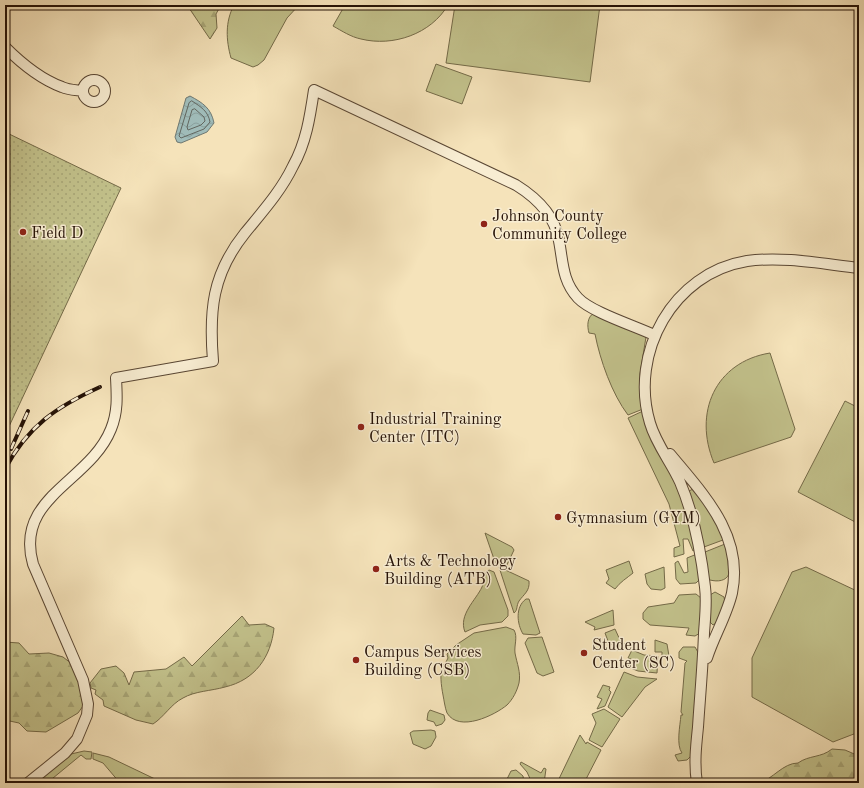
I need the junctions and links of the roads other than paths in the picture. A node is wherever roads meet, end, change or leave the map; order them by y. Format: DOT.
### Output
graph roads {
  1 [pos="5,47"];
  2 [pos="83,90"];
  3 [pos="859,268"];
  4 [pos="654,335"];
  5 [pos="657,439"];
  6 [pos="702,673"];
  7 [pos="28,783"];
  8 [pos="696,783"];
  1 -- 2 [label="street"];
  3 -- 4 [label="street"];
  4 -- 5 [label="street"];
  4 -- 7 [label="street"];
  5 -- 6 [label="street"];
  5 -- 6 [label="street"];
  6 -- 8 [label="street"];
}
